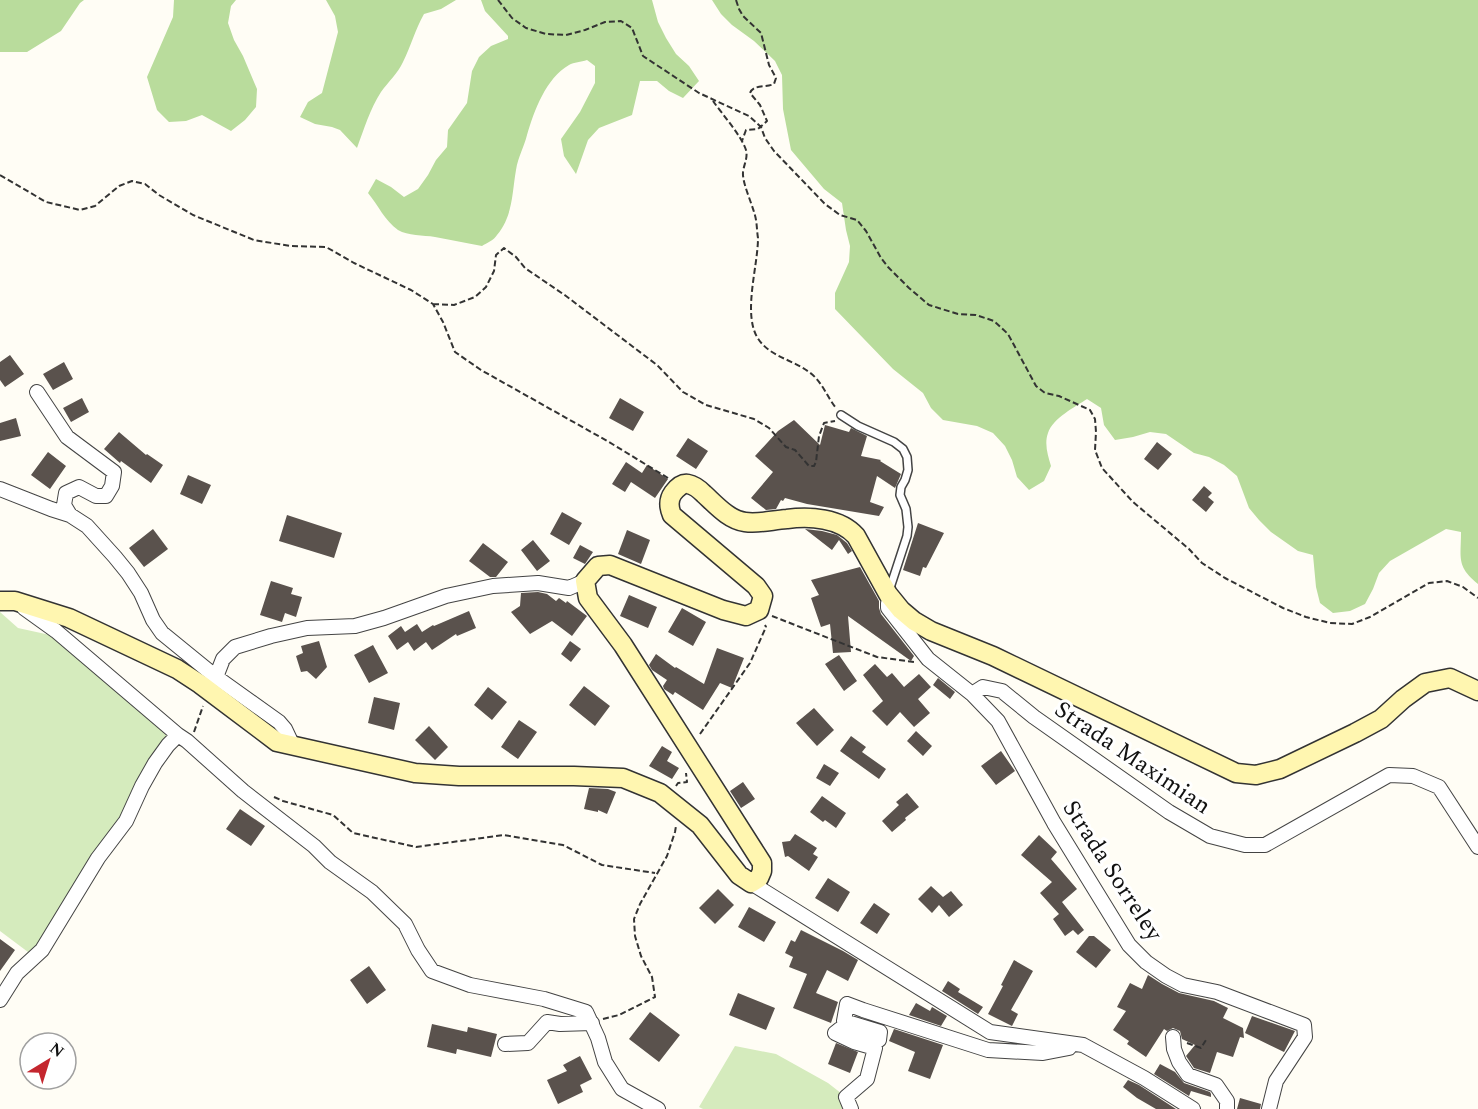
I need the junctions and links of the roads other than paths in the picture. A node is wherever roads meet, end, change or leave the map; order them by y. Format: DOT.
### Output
graph roads {
  1 [pos="37,392"];
  2 [pos="841,415"];
  3 [pos="0,489"];
  4 [pos="70,515"];
  5 [pos="585,581"];
  6 [pos="888,594"];
  7 [pos="7,601"];
  8 [pos="214,685"];
  9 [pos="1478,691"];
  10 [pos="972,694"];
  11 [pos="182,738"];
  12 [pos="1478,847"];
  13 [pos="751,883"];
  14 [pos="0,1000"];
  15 [pos="592,1023"];
  16 [pos="1173,1037"];
  17 [pos="505,1044"];
  18 [pos="1083,1045"];
  19 [pos="658,1109"];
  20 [pos="851,1109"];
  21 [pos="1193,1109"];
  22 [pos="1227,1109"];
  23 [pos="1269,1109"];
  1 -- 4 [label="street"];
  2 -- 6 [label="lane"];
  3 -- 4 [label="street"];
  4 -- 8 [label="street"];
  5 -- 6 [label="street"];
  5 -- 8 [label="street"];
  5 -- 13 [label="street"];
  6 -- 9 [label="street"];
  6 -- 10 [label="street, Strada Sorreley"];
  7 -- 8 [label="street"];
  7 -- 11 [label="street"];
  8 -- 13 [label="street"];
  10 -- 12 [label="street, Strada Maximian"];
  10 -- 23 [label="street, Strada Sorreley"];
  11 -- 14 [label="street"];
  11 -- 15 [label="street"];
  13 -- 18 [label="street"];
  15 -- 17 [label="street"];
  15 -- 19 [label="street"];
  16 -- 22 [label="street"];
  18 -- 20 [label="street"];
  18 -- 21 [label="street"];
}
